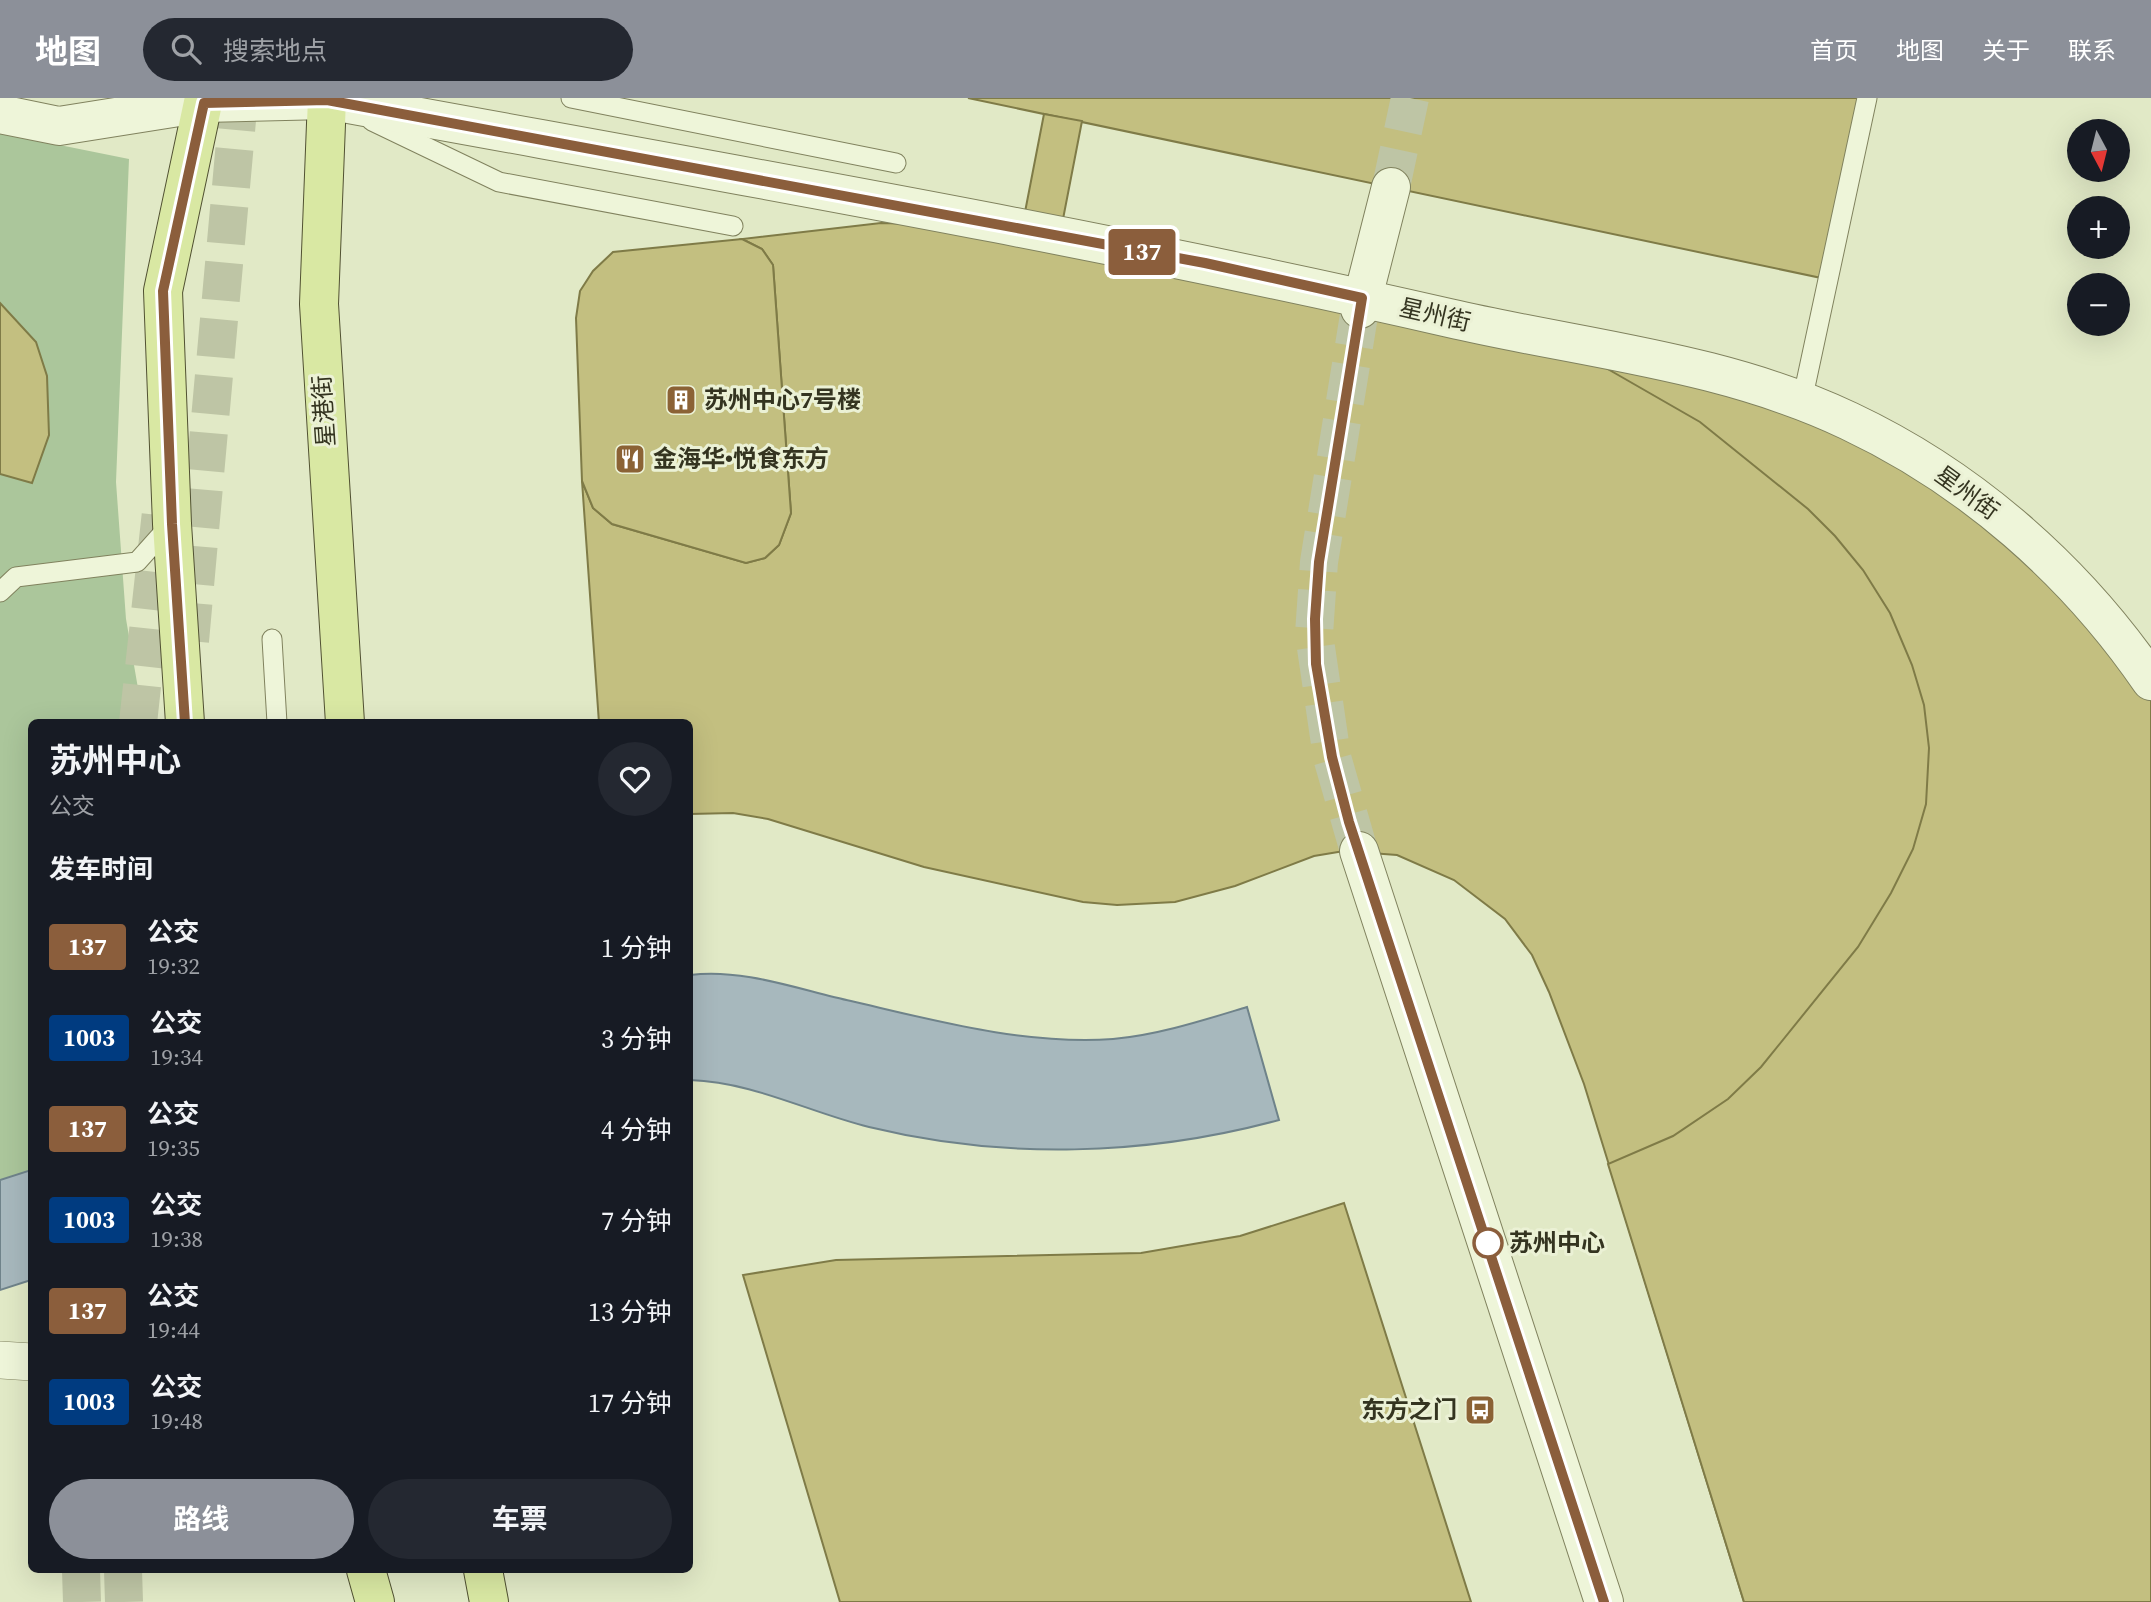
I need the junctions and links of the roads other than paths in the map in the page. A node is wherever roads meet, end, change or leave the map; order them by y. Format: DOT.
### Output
graph roads {
  1 [pos="571,98"];
  2 [pos="1867,98"];
  3 [pos="330,99"];
  4 [pos="200,100"];
  5 [pos="0,114"];
  6 [pos="896,163"];
  7 [pos="1391,187"];
  8 [pos="733,226"];
  9 [pos="1361,304"];
  10 [pos="1802,401"];
  11 [pos="172,524"];
  12 [pos="5,585"];
  13 [pos="272,639"];
  14 [pos="2151,681"];
  15 [pos="185,719"];
  16 [pos="276,719"];
  17 [pos="345,719"];
  18 [pos="1359,852"];
  19 [pos="0,1360"];
  20 [pos="28,1362"];
  21 [pos="367,1573"];
  22 [pos="484,1573"];
  23 [pos="375,1602"];
  24 [pos="489,1602"];
  25 [pos="1604,1602"];
  1 -- 6 [label="lane"];
  2 -- 10 [label="lane"];
  3 -- 4 [label="street, 星州街"];
  3 -- 8 [label="lane"];
  3 -- 9 [label="street, 星州街"];
  3 -- 17 [label="main road, 星港街"];
  4 -- 5 [label="street, 星州街"];
  4 -- 11 [label="main road"];
  7 -- 9 [label="street"];
  9 -- 10 [label="street, 星州街"];
  10 -- 14 [label="street, 星州街"];
  11 -- 12 [label="lane"];
  11 -- 15 [label="main road"];
  13 -- 16 [label="lane"];
  18 -- 25 [label="street"];
  19 -- 20 [label="street"];
  21 -- 23 [label="main road"];
  22 -- 24 [label="main road"];
}
